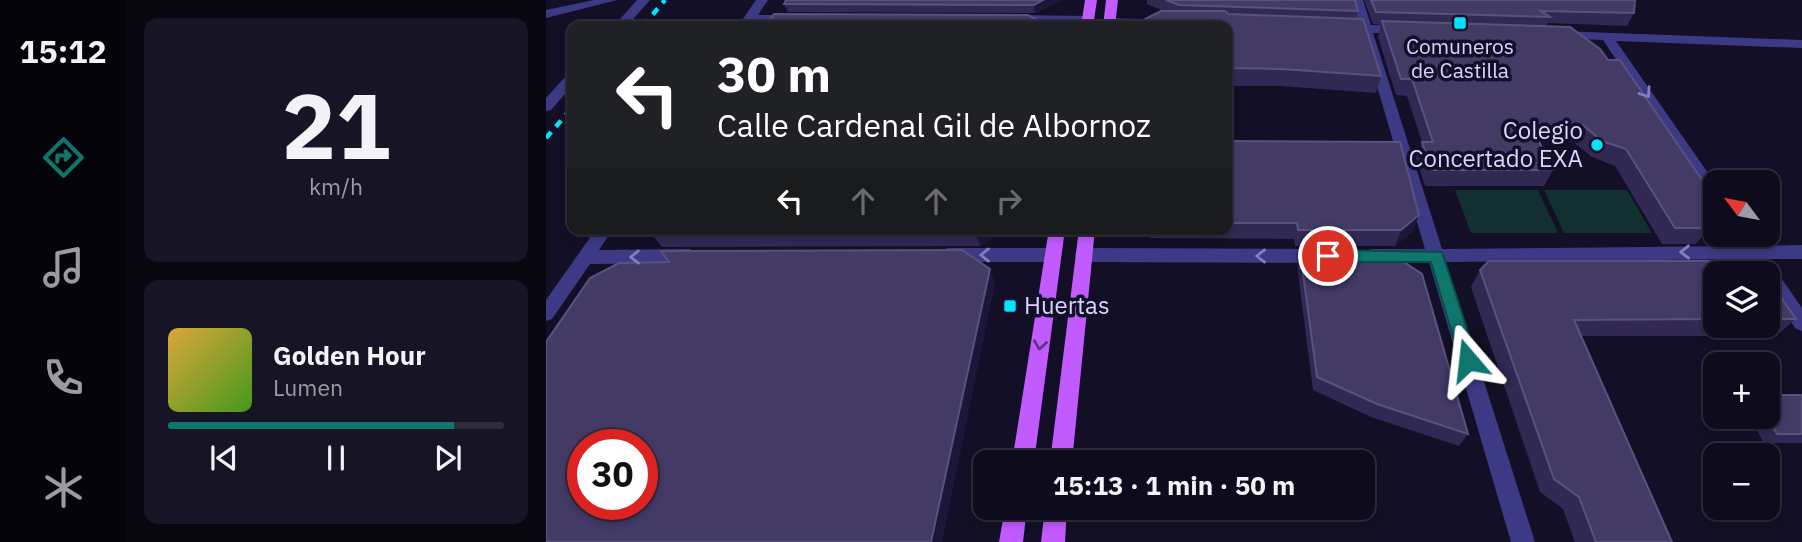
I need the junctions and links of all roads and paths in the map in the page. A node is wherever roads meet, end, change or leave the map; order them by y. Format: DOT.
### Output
graph roads {
  1 [pos="611,0"];
  2 [pos="644,0"];
  3 [pos="762,0"];
  4 [pos="1091,0"];
  5 [pos="1112,0"];
  6 [pos="1357,0"];
  7 [pos="546,14"];
  8 [pos="804,19"];
  9 [pos="1008,19"];
  10 [pos="625,21"];
  11 [pos="747,21"];
  12 [pos="775,21"];
  13 [pos="1048,21"];
  14 [pos="1088,21"];
  15 [pos="1109,21"];
  16 [pos="1325,28"];
  17 [pos="1366,29"];
  18 [pos="1419,30"];
  19 [pos="1540,34"];
  20 [pos="1607,37"];
  21 [pos="1802,44"];
  22 [pos="567,84"];
  23 [pos="546,107"];
  24 [pos="1703,177"];
  25 [pos="601,235"];
  26 [pos="1056,235"];
  27 [pos="1086,235"];
  28 [pos="1750,247"];
  29 [pos="1753,251"];
  30 [pos="1802,252"];
  31 [pos="928,255"];
  32 [pos="1053,255"];
  33 [pos="1084,255"];
  34 [pos="707,256"];
  35 [pos="1437,256"];
  36 [pos="586,257"];
  37 [pos="546,314"];
  38 [pos="1802,323"];
  39 [pos="1025,450"];
  40 [pos="1062,450"];
  41 [pos="1014,520"];
  42 [pos="1055,520"];
  43 [pos="1011,542"];
  44 [pos="1053,542"];
  45 [pos="1523,542"];
  1 -- 7 [label="street"];
  2 -- 10 [label="street"];
  3 -- 11 [label="street"];
  4 -- 14 [label="main road"];
  5 -- 15 [label="main road"];
  6 -- 17 [label="street"];
  8 -- 12 [label="street"];
  9 -- 13 [label="street"];
  16 -- 17 [label="street"];
  17 -- 18 [label="street"];
  17 -- 35 [label="street"];
  19 -- 20 [label="street"];
  20 -- 21 [label="street"];
  20 -- 24 [label="street, one-way"];
  22 -- 23 [label="street"];
  25 -- 36 [label="street"];
  26 -- 32 [label="main road"];
  27 -- 33 [label="main road"];
  28 -- 29 [label="street"];
  29 -- 30 [label="street"];
  29 -- 35 [label="street, one-way"];
  29 -- 38 [label="street"];
  32 -- 31 [label="street, one-way"];
  32 -- 39 [label="main road, one-way"];
  35 -- 33 [label="street, one-way"];
  33 -- 40 [label="main road"];
  34 -- 36 [label="street, one-way"];
  35 -- 45 [label="street"];
  36 -- 37 [label="street"];
  41 -- 43 [label="main road"];
  42 -- 44 [label="main road"];
}
